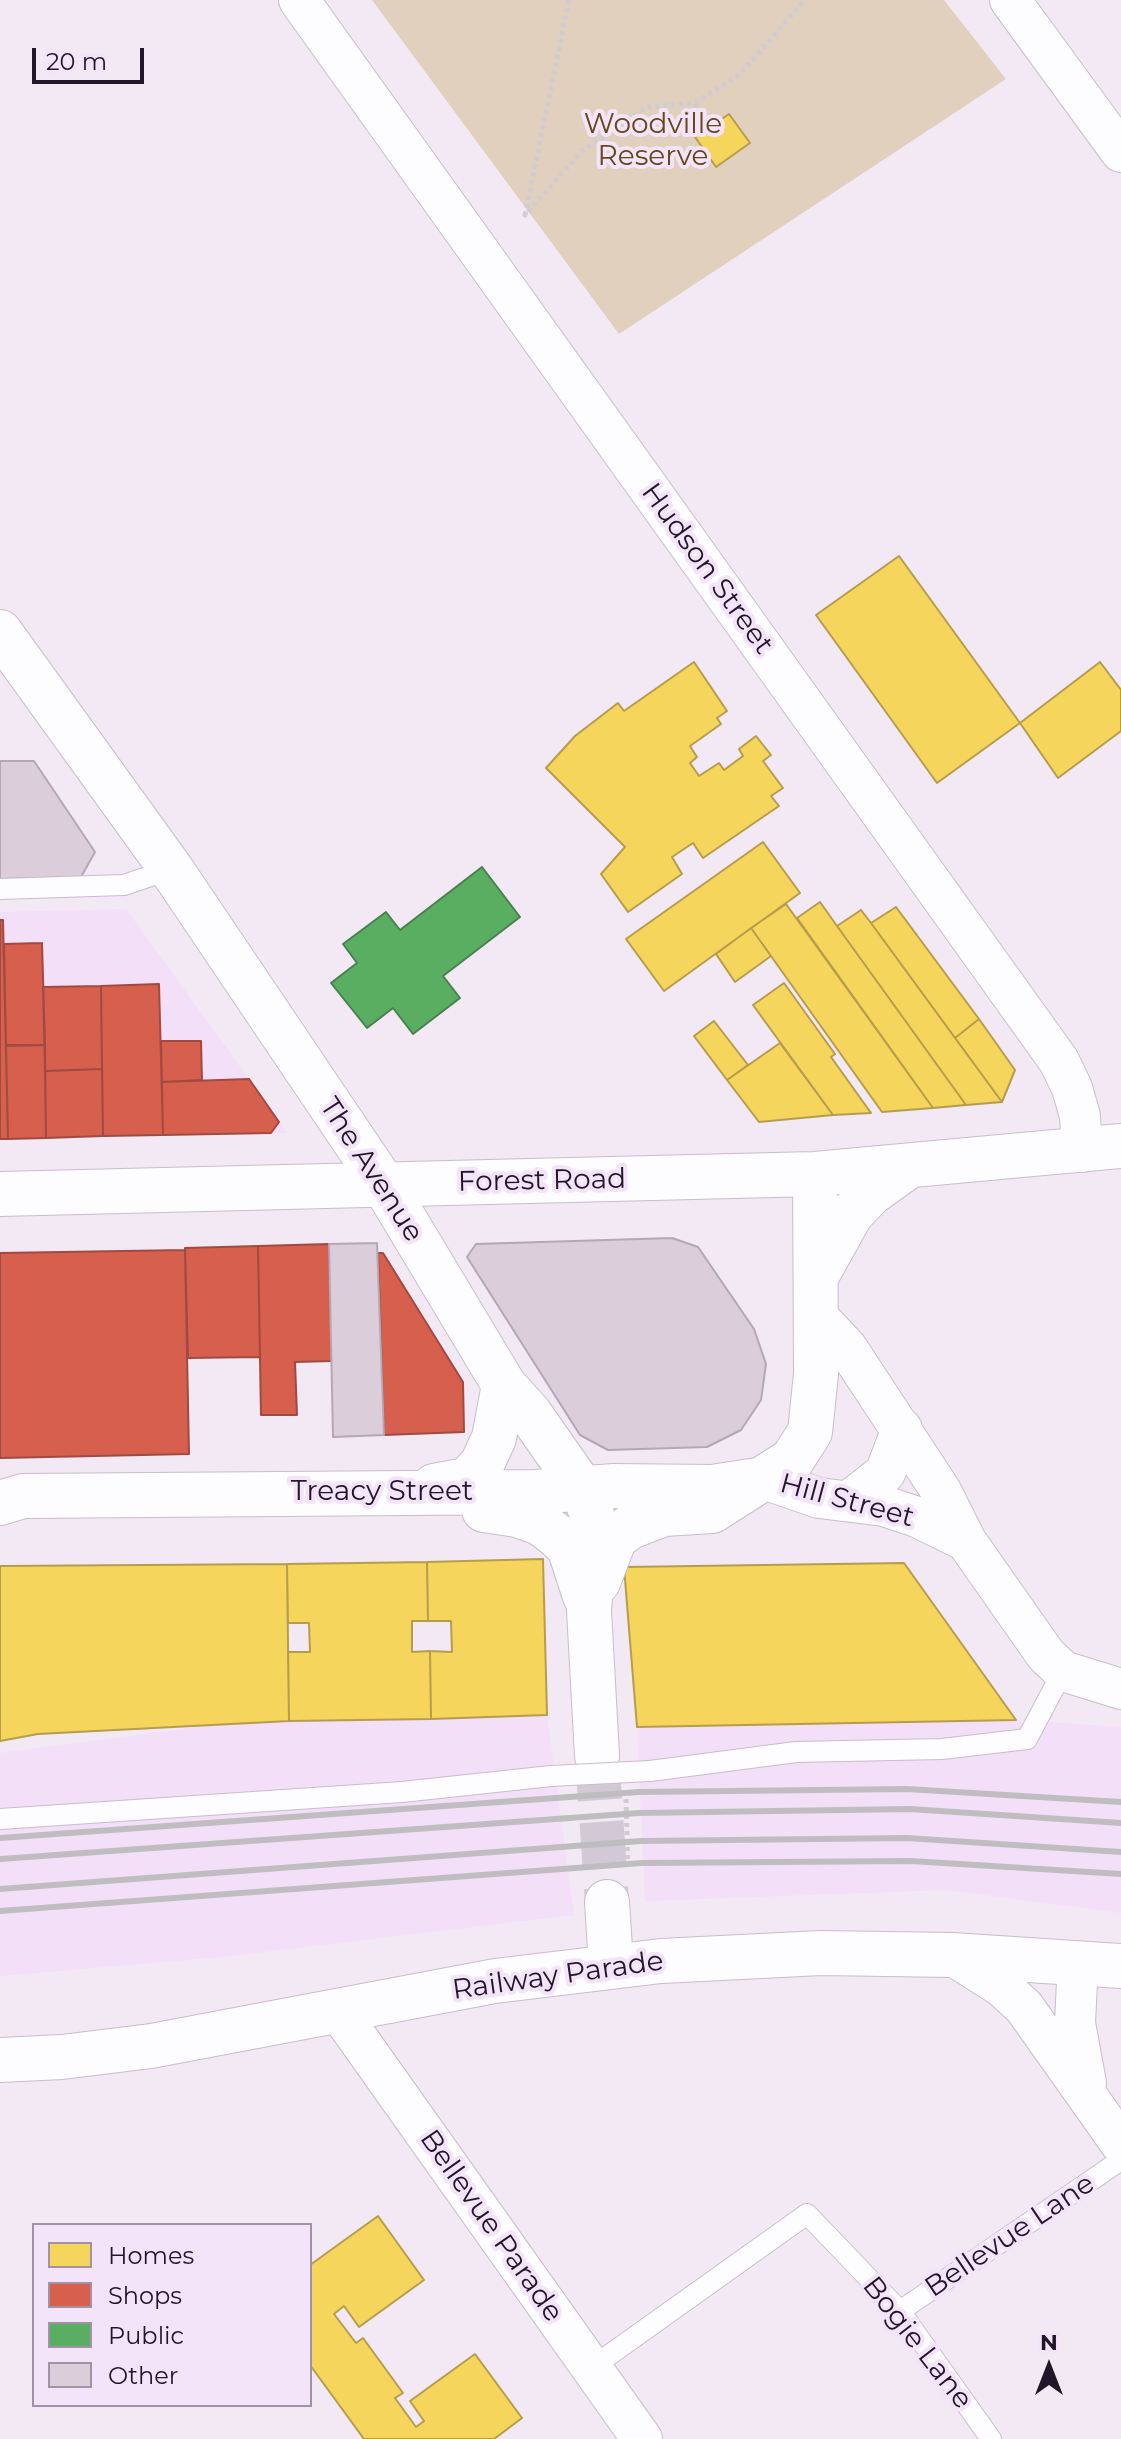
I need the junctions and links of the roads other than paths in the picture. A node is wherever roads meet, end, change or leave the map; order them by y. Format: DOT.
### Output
graph roads {
  1 [pos="299,0"];
  2 [pos="1010,0"];
  3 [pos="1121,152"];
  4 [pos="0,632"];
  5 [pos="171,869"];
  6 [pos="0,889"];
  7 [pos="1108,1150"];
  8 [pos="909,1166"];
  9 [pos="815,1174"];
  10 [pos="384,1185"];
  11 [pos="0,1194"];
  12 [pos="816,1296"];
  13 [pos="504,1385"];
  14 [pos="902,1429"];
  15 [pos="764,1479"];
  16 [pos="581,1487"];
  17 [pos="414,1491"];
  18 [pos="8,1499"];
  19 [pos="849,1501"];
  20 [pos="966,1541"];
  21 [pos="589,1610"];
  22 [pos="1063,1671"];
  23 [pos="1116,1688"];
  24 [pos="597,1756"];
  25 [pos="0,1819"];
  26 [pos="618,1890"];
  27 [pos="952,1955"];
  28 [pos="1078,1962"];
  29 [pos="611,1965"];
  30 [pos="1121,1966"];
  31 [pos="339,2012"];
  32 [pos="0,2060"];
  33 [pos="1088,2095"];
  34 [pos="1121,2144"];
  35 [pos="1121,2160"];
  36 [pos="900,2311"];
  37 [pos="591,2368"];
  38 [pos="642,2439"];
  39 [pos="991,2439"];
  1 -- 7 [label="street, Hudson Street"];
  2 -- 3 [label="street"];
  4 -- 5 [label="street, The Avenue"];
  5 -- 6 [label="lane"];
  5 -- 10 [label="street, The Avenue"];
  7 -- 8 [label="street, Forest Road"];
  8 -- 9 [label="street, Forest Road"];
  8 -- 12 [label="street"];
  9 -- 10 [label="street, Forest Road"];
  9 -- 12 [label="street, Hill Street"];
  10 -- 11 [label="street, Forest Road"];
  10 -- 13 [label="street, The Avenue"];
  12 -- 14 [label="street, Hill Street"];
  12 -- 15 [label="street, Hill Street"];
  13 -- 16 [label="street, The Avenue"];
  13 -- 17 [label="street"];
  14 -- 19 [label="street"];
  14 -- 20 [label="street, Hill Street"];
  15 -- 16 [label="street, Treacy Street"];
  15 -- 19 [label="street, Hill Street"];
  15 -- 21 [label="street"];
  16 -- 17 [label="street, Treacy Street"];
  16 -- 21 [label="street, The Avenue"];
  17 -- 18 [label="street, Treacy Street"];
  17 -- 21 [label="street"];
  19 -- 20 [label="street, Hill Street"];
  20 -- 22 [label="street, Hill Street"];
  21 -- 24 [label="street, The Avenue"];
  22 -- 23 [label="street, Hill Street"];
  22 -- 25 [label="lane, bridge"];
  26 -- 29 [label="street"];
  27 -- 28 [label="street, Railway Parade"];
  27 -- 29 [label="street, Railway Parade"];
  27 -- 33 [label="street"];
  28 -- 30 [label="street, Railway Parade"];
  28 -- 33 [label="street"];
  29 -- 31 [label="street, Railway Parade"];
  31 -- 32 [label="street, Railway Parade"];
  31 -- 37 [label="street, Bellevue Parade"];
  33 -- 34 [label="street"];
  35 -- 36 [label="lane, Bellevue Lane"];
  36 -- 37 [label="lane, Bogie Lane"];
  36 -- 39 [label="lane, Bogie Lane"];
  37 -- 38 [label="street, Bellevue Parade"];
}
